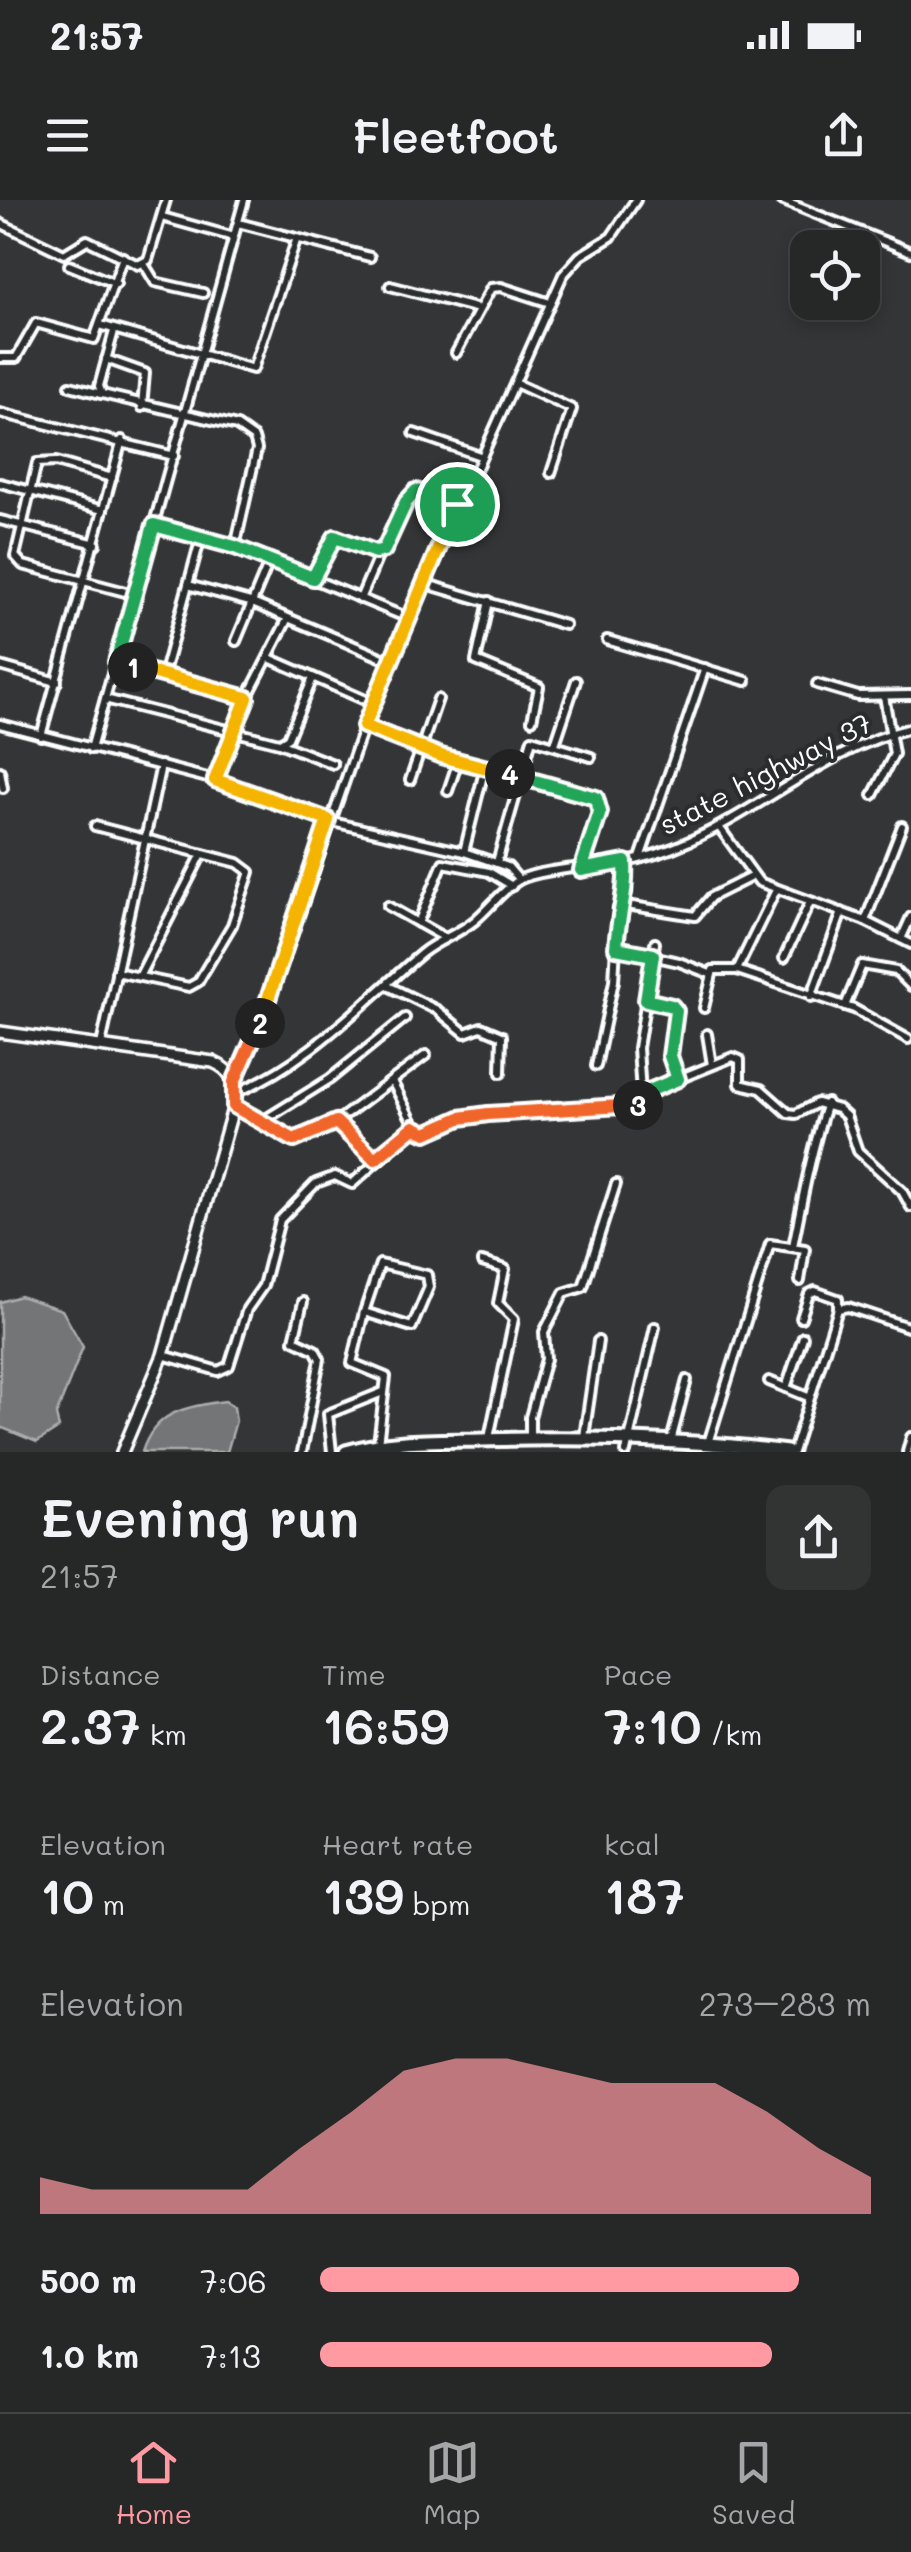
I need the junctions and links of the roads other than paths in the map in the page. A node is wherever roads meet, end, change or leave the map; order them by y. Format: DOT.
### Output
graph roads {
  1 [pos="166,200"];
  2 [pos="244,200"];
  3 [pos="636,200"];
  4 [pos="782,200"];
  5 [pos="162,217"];
  6 [pos="0,222"];
  7 [pos="238,223"];
  8 [pos="234,237"];
  9 [pos="296,241"];
  10 [pos="911,252"];
  11 [pos="122,257"];
  12 [pos="370,257"];
  13 [pos="144,264"];
  14 [pos="69,265"];
  15 [pos="116,284"];
  16 [pos="390,286"];
  17 [pos="203,294"];
  18 [pos="550,303"];
  19 [pos="479,309"];
  20 [pos="100,325"];
  21 [pos="114,331"];
  22 [pos="456,353"];
  23 [pos="203,357"];
  24 [pos="0,358"];
  25 [pos="106,358"];
  26 [pos="515,383"];
  27 [pos="70,386"];
  28 [pos="102,394"];
  29 [pos="142,407"];
  30 [pos="0,413"];
  31 [pos="184,413"];
  32 [pos="414,433"];
  33 [pos="122,440"];
  34 [pos="174,456"];
  35 [pos="480,456"];
  36 [pos="551,473"];
  37 [pos="112,478"];
  38 [pos="0,484"];
  39 [pos="30,491"];
  40 [pos="457,504"];
  41 [pos="104,510"];
  42 [pos="0,520"];
  43 [pos="21,525"];
  44 [pos="154,525"];
  45 [pos="201,536"];
  46 [pos="96,544"];
  47 [pos="235,547"];
  48 [pos="380,552"];
  49 [pos="270,562"];
  50 [pos="313,578"];
  51 [pos="86,580"];
  52 [pos="423,583"];
  53 [pos="188,585"];
  54 [pos="133,594"];
  55 [pos="360,599"];
  56 [pos="489,600"];
  57 [pos="250,602"];
  58 [pos="408,618"];
  59 [pos="287,620"];
  60 [pos="566,625"];
  61 [pos="607,640"];
  62 [pos="236,641"];
  63 [pos="269,658"];
  64 [pos="116,662"];
  65 [pos="390,662"];
  66 [pos="0,666"];
  67 [pos="705,668"];
  68 [pos="163,676"];
  69 [pos="313,678"];
  70 [pos="576,681"];
  71 [pos="746,681"];
  72 [pos="57,682"];
  73 [pos="817,684"];
  74 [pos="911,695"];
  75 [pos="884,696"];
  76 [pos="247,698"];
  77 [pos="105,699"];
  78 [pos="438,699"];
  79 [pos="372,703"];
  80 [pos="532,720"];
  81 [pos="2,725"];
  82 [pos="364,726"];
  83 [pos="911,728"];
  84 [pos="232,732"];
  85 [pos="891,733"];
  86 [pos="41,736"];
  87 [pos="0,738"];
  88 [pos="279,743"];
  89 [pos="555,744"];
  90 [pos="420,746"];
  91 [pos="91,750"];
  92 [pos="592,756"];
  93 [pos="458,761"];
  94 [pos="332,764"];
  95 [pos="161,766"];
  96 [pos="485,767"];
  97 [pos="0,771"];
  98 [pos="519,776"];
  99 [pos="215,780"];
  100 [pos="410,780"];
  101 [pos="3,788"];
  102 [pos="448,791"];
  103 [pos="873,794"];
  104 [pos="328,820"];
  105 [pos="96,826"];
  106 [pos="902,826"];
  107 [pos="720,827"];
  108 [pos="148,840"];
  109 [pos="464,852"];
  110 [pos="202,854"];
  111 [pos="639,859"];
  112 [pos="497,862"];
  113 [pos="625,862"];
  114 [pos="581,870"];
  115 [pos="753,876"];
  116 [pos="519,880"];
  117 [pos="512,886"];
  118 [pos="776,890"];
  119 [pos="810,902"];
  120 [pos="620,904"];
  121 [pos="388,906"];
  122 [pos="842,912"];
  123 [pos="911,917"];
  124 [pos="865,921"];
  125 [pos="418,923"];
  126 [pos="446,939"];
  127 [pos="900,939"];
  128 [pos="655,943"];
  129 [pos="911,944"];
  130 [pos="616,948"];
  131 [pos="653,955"];
  132 [pos="784,958"];
  133 [pos="737,970"];
  134 [pos="116,972"];
  135 [pos="710,974"];
  136 [pos="140,976"];
  137 [pos="386,985"];
  138 [pos="911,986"];
  139 [pos="811,997"];
  140 [pos="646,1000"];
  141 [pos="845,1006"];
  142 [pos="704,1008"];
  143 [pos="406,1018"];
  144 [pos="0,1032"];
  145 [pos="708,1034"];
  146 [pos="908,1039"];
  147 [pos="100,1045"];
  148 [pos="426,1055"];
  149 [pos="712,1065"];
  150 [pos="596,1066"];
  151 [pos="500,1073"];
  152 [pos="678,1079"];
  153 [pos="392,1081"];
  154 [pos="234,1082"];
  155 [pos="235,1094"];
  156 [pos="642,1094"];
  157 [pos="827,1103"];
  158 [pos="234,1106"];
  159 [pos="261,1122"];
  160 [pos="336,1122"];
  161 [pos="414,1127"];
  162 [pos="375,1159"];
  163 [pos="616,1184"];
  164 [pos="911,1207"];
  165 [pos="793,1246"];
  166 [pos="482,1262"];
  167 [pos="800,1280"];
  168 [pos="303,1302"];
  169 [pos="838,1309"];
  170 [pos="364,1312"];
  171 [pos="801,1318"];
  172 [pos="655,1327"];
  173 [pos="911,1328"];
  174 [pos="803,1336"];
  175 [pos="598,1341"];
  176 [pos="163,1355"];
  177 [pos="687,1380"];
  178 [pos="769,1381"];
  179 [pos="786,1388"];
  180 [pos="384,1392"];
  181 [pos="808,1397"];
  182 [pos="911,1437"];
  183 [pos="530,1438"];
  184 [pos="584,1438"];
  185 [pos="670,1442"];
  186 [pos="708,1443"];
  187 [pos="378,1444"];
  188 [pos="482,1444"];
  189 [pos="606,1445"];
  190 [pos="627,1446"];
  191 [pos="122,1452"];
  192 [pos="302,1452"];
  193 [pos="332,1452"];
  194 [pos="346,1452"];
  195 [pos="790,1452"];
  196 [pos="906,1452"];
  1 -- 5 [label="street"];
  2 -- 7 [label="street"];
  3 -- 18 [label="street"];
  4 -- 10 [label="street"];
  5 -- 8 [label="street"];
  5 -- 13 [label="street"];
  6 -- 11 [label="street"];
  7 -- 8 [label="street"];
  7 -- 9 [label="street"];
  8 -- 23 [label="street"];
  9 -- 12 [label="street"];
  9 -- 23 [label="street"];
  11 -- 13 [label="street"];
  11 -- 15 [label="street"];
  13 -- 17 [label="street"];
  14 -- 15 [label="street"];
  15 -- 20 [label="street"];
  16 -- 19 [label="street"];
  18 -- 19 [label="street"];
  18 -- 26 [label="street"];
  19 -- 22 [label="street"];
  20 -- 21 [label="street"];
  20 -- 24 [label="street"];
  21 -- 23 [label="street"];
  21 -- 25 [label="street"];
  23 -- 31 [label="street"];
  25 -- 28 [label="street"];
  25 -- 29 [label="street"];
  26 -- 35 [label="street"];
  26 -- 36 [label="street"];
  27 -- 28 [label="street"];
  28 -- 29 [label="street"];
  29 -- 31 [label="street"];
  30 -- 33 [label="street"];
  31 -- 34 [label="street"];
  31 -- 47 [label="street"];
  32 -- 35 [label="street"];
  33 -- 34 [label="street"];
  33 -- 37 [label="street"];
  34 -- 44 [label="street"];
  35 -- 40 [label="street"];
  37 -- 39 [label="street"];
  37 -- 41 [label="street"];
  38 -- 39 [label="street"];
  39 -- 41 [label="street"];
  39 -- 43 [label="street"];
  40 -- 48 [label="street"];
  40 -- 52 [label="street"];
  41 -- 46 [label="street"];
  42 -- 43 [label="street"];
  43 -- 46 [label="street"];
  43 -- 51 [label="street"];
  44 -- 45 [label="street"];
  44 -- 54 [label="street"];
  45 -- 47 [label="street"];
  45 -- 53 [label="street"];
  46 -- 51 [label="street"];
  47 -- 49 [label="street"];
  48 -- 50 [label="street"];
  48 -- 55 [label="street"];
  49 -- 50 [label="street"];
  49 -- 57 [label="street"];
  50 -- 55 [label="street"];
  51 -- 54 [label="street"];
  51 -- 72 [label="street"];
  52 -- 56 [label="street"];
  52 -- 58 [label="street"];
  53 -- 57 [label="street"];
  53 -- 68 [label="street"];
  54 -- 64 [label="street"];
  55 -- 58 [label="street"];
  56 -- 60 [label="street"];
  56 -- 80 [label="street"];
  57 -- 59 [label="street"];
  57 -- 62 [label="street"];
  58 -- 65 [label="street"];
  59 -- 63 [label="street"];
  59 -- 65 [label="street"];
  61 -- 67 [label="street"];
  63 -- 69 [label="street"];
  63 -- 76 [label="street"];
  64 -- 68 [label="street"];
  64 -- 77 [label="street"];
  65 -- 79 [label="street"];
  66 -- 72 [label="street"];
  67 -- 71 [label="street"];
  67 -- 111 [label="street"];
  68 -- 76 [label="street"];
  69 -- 79 [label="street"];
  69 -- 88 [label="street"];
  70 -- 89 [label="street"];
  72 -- 86 [label="street"];
  73 -- 75 [label="street"];
  74 -- 75 [label="street"];
  75 -- 85 [label="street"];
  76 -- 84 [label="street"];
  77 -- 84 [label="street"];
  77 -- 91 [label="street"];
  78 -- 90 [label="street"];
  79 -- 82 [label="street"];
  81 -- 86 [label="street"];
  81 -- 87 [label="street"];
  82 -- 90 [label="street"];
  82 -- 104 [label="street"];
  83 -- 85 [label="street, state highway 37"];
  84 -- 88 [label="street"];
  84 -- 99 [label="street"];
  85 -- 103 [label="street"];
  85 -- 107 [label="street, state highway 37"];
  86 -- 91 [label="street"];
  88 -- 94 [label="street"];
  89 -- 92 [label="street"];
  89 -- 98 [label="street"];
  90 -- 93 [label="street"];
  90 -- 100 [label="street"];
  91 -- 95 [label="street"];
  93 -- 96 [label="street"];
  93 -- 102 [label="street"];
  95 -- 99 [label="street"];
  95 -- 108 [label="street"];
  96 -- 98 [label="street"];
  96 -- 109 [label="street"];
  97 -- 101 [label="street"];
  98 -- 112 [label="street"];
  98 -- 114 [label="street"];
  99 -- 104 [label="street"];
  104 -- 109 [label="street"];
  104 -- 154 [label="street"];
  105 -- 108 [label="street"];
  106 -- 124 [label="street"];
  107 -- 111 [label="street, state highway 37"];
  107 -- 115 [label="street"];
  108 -- 110 [label="street"];
  108 -- 134 [label="street"];
  109 -- 112 [label="street"];
  110 -- 136 [label="street"];
  110 -- 136 [label="street"];
  111 -- 113 [label="street, state highway 37"];
  112 -- 116 [label="street"];
  113 -- 114 [label="street, state highway 37"];
  113 -- 120 [label="street"];
  114 -- 116 [label="street, state highway 37"];
  115 -- 118 [label="street"];
  115 -- 120 [label="street"];
  116 -- 117 [label="street"];
  117 -- 125 [label="street"];
  117 -- 126 [label="street"];
  118 -- 119 [label="street"];
  118 -- 133 [label="street"];
  119 -- 122 [label="street"];
  119 -- 132 [label="street"];
  120 -- 130 [label="street"];
  121 -- 125 [label="street"];
  122 -- 124 [label="street"];
  122 -- 139 [label="street"];
  123 -- 127 [label="street"];
  124 -- 127 [label="street"];
  125 -- 126 [label="street"];
  126 -- 137 [label="street"];
  127 -- 129 [label="street"];
  128 -- 131 [label="street"];
  130 -- 131 [label="street"];
  130 -- 150 [label="street"];
  131 -- 135 [label="street"];
  131 -- 140 [label="street"];
  133 -- 135 [label="street"];
  133 -- 139 [label="street"];
  134 -- 136 [label="street"];
  134 -- 147 [label="street"];
  135 -- 142 [label="street"];
  137 -- 151 [label="street"];
  137 -- 155 [label="street"];
  138 -- 141 [label="street"];
  139 -- 141 [label="street"];
  140 -- 152 [label="street"];
  140 -- 156 [label="street"];
  141 -- 146 [label="street"];
  143 -- 159 [label="street"];
  144 -- 147 [label="street"];
  145 -- 149 [label="street"];
  147 -- 154 [label="street"];
  148 -- 153 [label="street"];
  149 -- 152 [label="street"];
  149 -- 157 [label="street"];
  152 -- 156 [label="street"];
  153 -- 160 [label="street"];
  153 -- 161 [label="street"];
  154 -- 155 [label="street"];
  155 -- 158 [label="street"];
  156 -- 161 [label="street"];
  157 -- 164 [label="street"];
  157 -- 165 [label="street"];
  158 -- 159 [label="street"];
  158 -- 176 [label="street"];
  159 -- 160 [label="street"];
  160 -- 162 [label="street"];
  161 -- 162 [label="street"];
  162 -- 176 [label="street"];
  163 -- 183 [label="street"];
  165 -- 167 [label="street"];
  165 -- 186 [label="street"];
  166 -- 188 [label="street"];
  168 -- 192 [label="street"];
  169 -- 171 [label="street"];
  169 -- 173 [label="street"];
  169 -- 181 [label="street"];
  170 -- 170 [label="street"];
  170 -- 180 [label="street"];
  172 -- 190 [label="street"];
  174 -- 179 [label="street"];
  175 -- 184 [label="street"];
  176 -- 191 [label="street"];
  177 -- 185 [label="street"];
  178 -- 179 [label="street"];
  179 -- 181 [label="street"];
  180 -- 187 [label="street"];
  180 -- 193 [label="street"];
  181 -- 195 [label="street"];
  182 -- 196 [label="street"];
  183 -- 184 [label="highway"];
  183 -- 188 [label="highway"];
  184 -- 189 [label="highway"];
  185 -- 186 [label="highway"];
  185 -- 190 [label="highway"];
  186 -- 195 [label="highway"];
  187 -- 188 [label="highway"];
  187 -- 194 [label="highway"];
  189 -- 190 [label="highway"];
}
